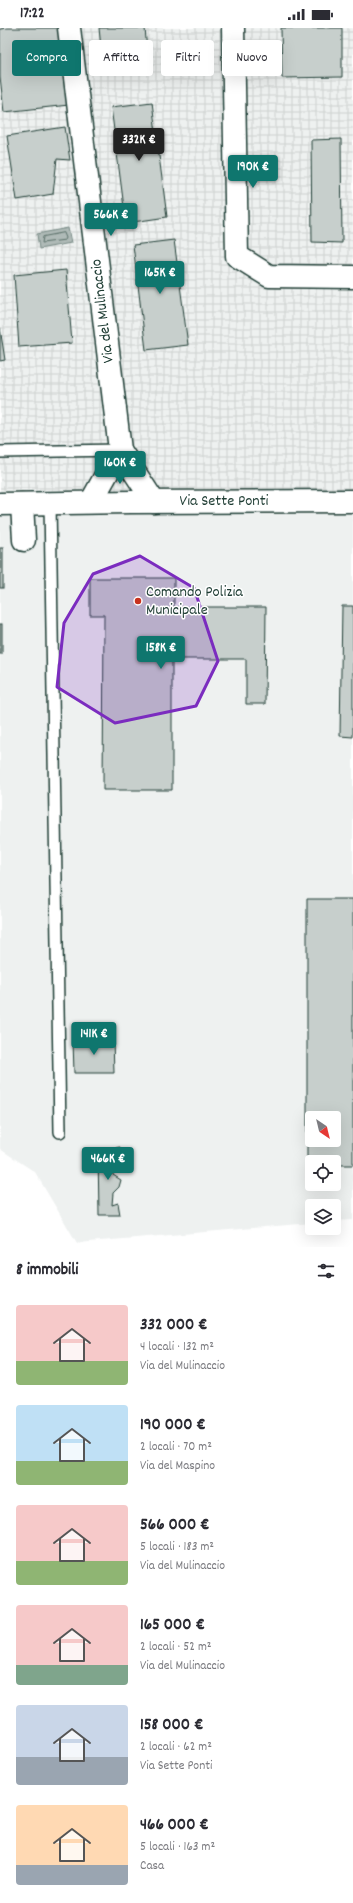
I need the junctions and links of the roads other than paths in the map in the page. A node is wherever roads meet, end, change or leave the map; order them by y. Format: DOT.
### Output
graph roads {
  1 [pos="69,28"];
  2 [pos="233,28"];
  3 [pos="353,277"];
  4 [pos="120,450"];
  5 [pos="0,452"];
  6 [pos="353,501"];
  7 [pos="91,502"];
  8 [pos="154,502"];
  9 [pos="50,503"];
  10 [pos="0,504"];
  11 [pos="22,504"];
  12 [pos="24,540"];
  13 [pos="60,1132"];
  1 -- 4 [label="street, Via del Mulinaccio"];
  2 -- 3 [label="street"];
  4 -- 5 [label="lane"];
  4 -- 7 [label="street"];
  4 -- 8 [label="street, Via del Mulinaccio"];
  6 -- 8 [label="street, Via Sette Ponti"];
  7 -- 8 [label="street, Via Sette Ponti"];
  7 -- 9 [label="street, Via Sette Ponti"];
  9 -- 11 [label="street, Via Sette Ponti"];
  9 -- 13 [label="lane"];
  10 -- 11 [label="street, Via Sette Ponti"];
  11 -- 12 [label="street"];
}
